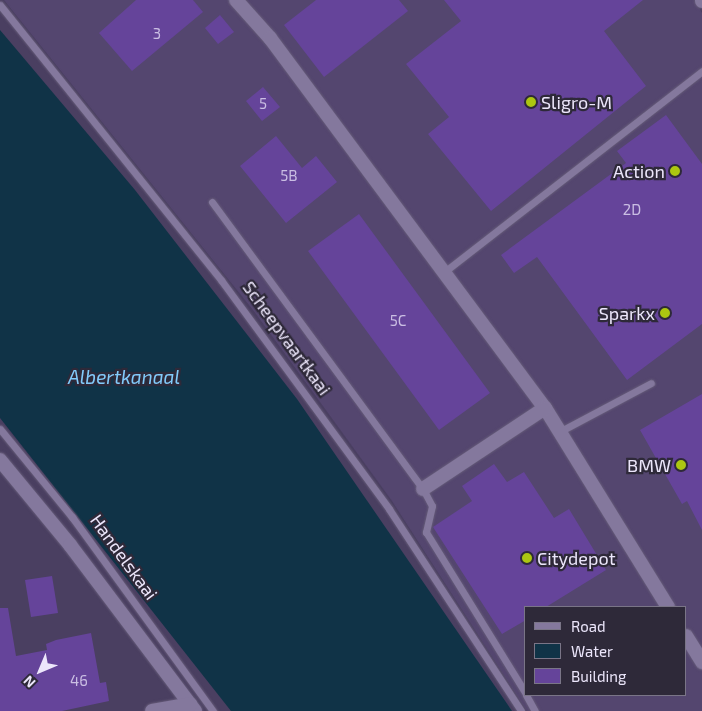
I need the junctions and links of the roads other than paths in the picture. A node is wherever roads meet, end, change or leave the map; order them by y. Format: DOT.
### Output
graph roads {
  1 [pos="236,0"];
  2 [pos="0,5"];
  3 [pos="702,71"];
  4 [pos="212,202"];
  5 [pos="444,272"];
  6 [pos="652,383"];
  7 [pos="544,408"];
  8 [pos="0,429"];
  9 [pos="560,432"];
  10 [pos="0,460"];
  11 [pos="423,489"];
  12 [pos="667,606"];
  13 [pos="687,638"];
  14 [pos="702,662"];
  15 [pos="524,691"];
  16 [pos="527,696"];
  17 [pos="192,708"];
  18 [pos="152,711"];
  19 [pos="213,711"];
  20 [pos="521,711"];
  21 [pos="536,711"];
  1 -- 5 [label="street"];
  2 -- 20 [label="lane, Scheepvaartkaai"];
  3 -- 5 [label="lane"];
  4 -- 11 [label="lane"];
  5 -- 7 [label="street"];
  6 -- 9 [label="lane"];
  7 -- 9 [label="street"];
  7 -- 11 [label="street"];
  8 -- 19 [label="lane, Handelskaai"];
  9 -- 12 [label="street"];
  10 -- 17 [label="street, Handelskaai"];
  11 -- 15 [label="lane"];
  13 -- 14 [label="street"];
  16 -- 21 [label="lane"];
  17 -- 18 [label="street"];
}
